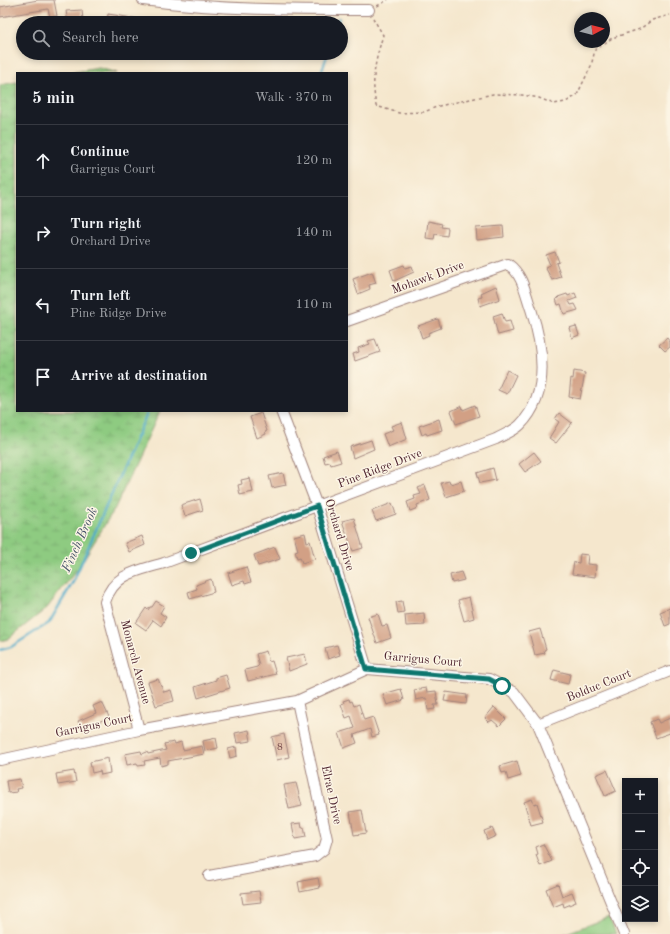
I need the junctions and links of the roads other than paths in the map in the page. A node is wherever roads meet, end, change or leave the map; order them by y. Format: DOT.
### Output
graph roads {
  1 [pos="143,0"];
  2 [pos="369,10"];
  3 [pos="517,271"];
  4 [pos="348,321"];
  5 [pos="281,412"];
  6 [pos="317,506"];
  7 [pos="105,602"];
  8 [pos="366,669"];
  9 [pos="670,672"];
  10 [pos="297,701"];
  11 [pos="538,724"];
  12 [pos="139,730"];
  13 [pos="0,760"];
  14 [pos="209,876"];
  15 [pos="624,934"];
  1 -- 2 [label="street"];
  3 -- 4 [label="street, Mohawk Drive"];
  3 -- 6 [label="street, Pine Ridge Drive"];
  5 -- 6 [label="street, Orchard Drive"];
  6 -- 7 [label="street, Pine Ridge Drive"];
  6 -- 8 [label="street, Orchard Drive"];
  7 -- 12 [label="street, Monarch Avenue"];
  8 -- 10 [label="street, Garrigus Court"];
  8 -- 11 [label="street, Garrigus Court"];
  9 -- 11 [label="street, Bolduc Court"];
  10 -- 12 [label="street, Garrigus Court"];
  10 -- 14 [label="street, Elrae Drive"];
  11 -- 15 [label="street, Garrigus Court"];
  12 -- 13 [label="street, Garrigus Court"];
}
